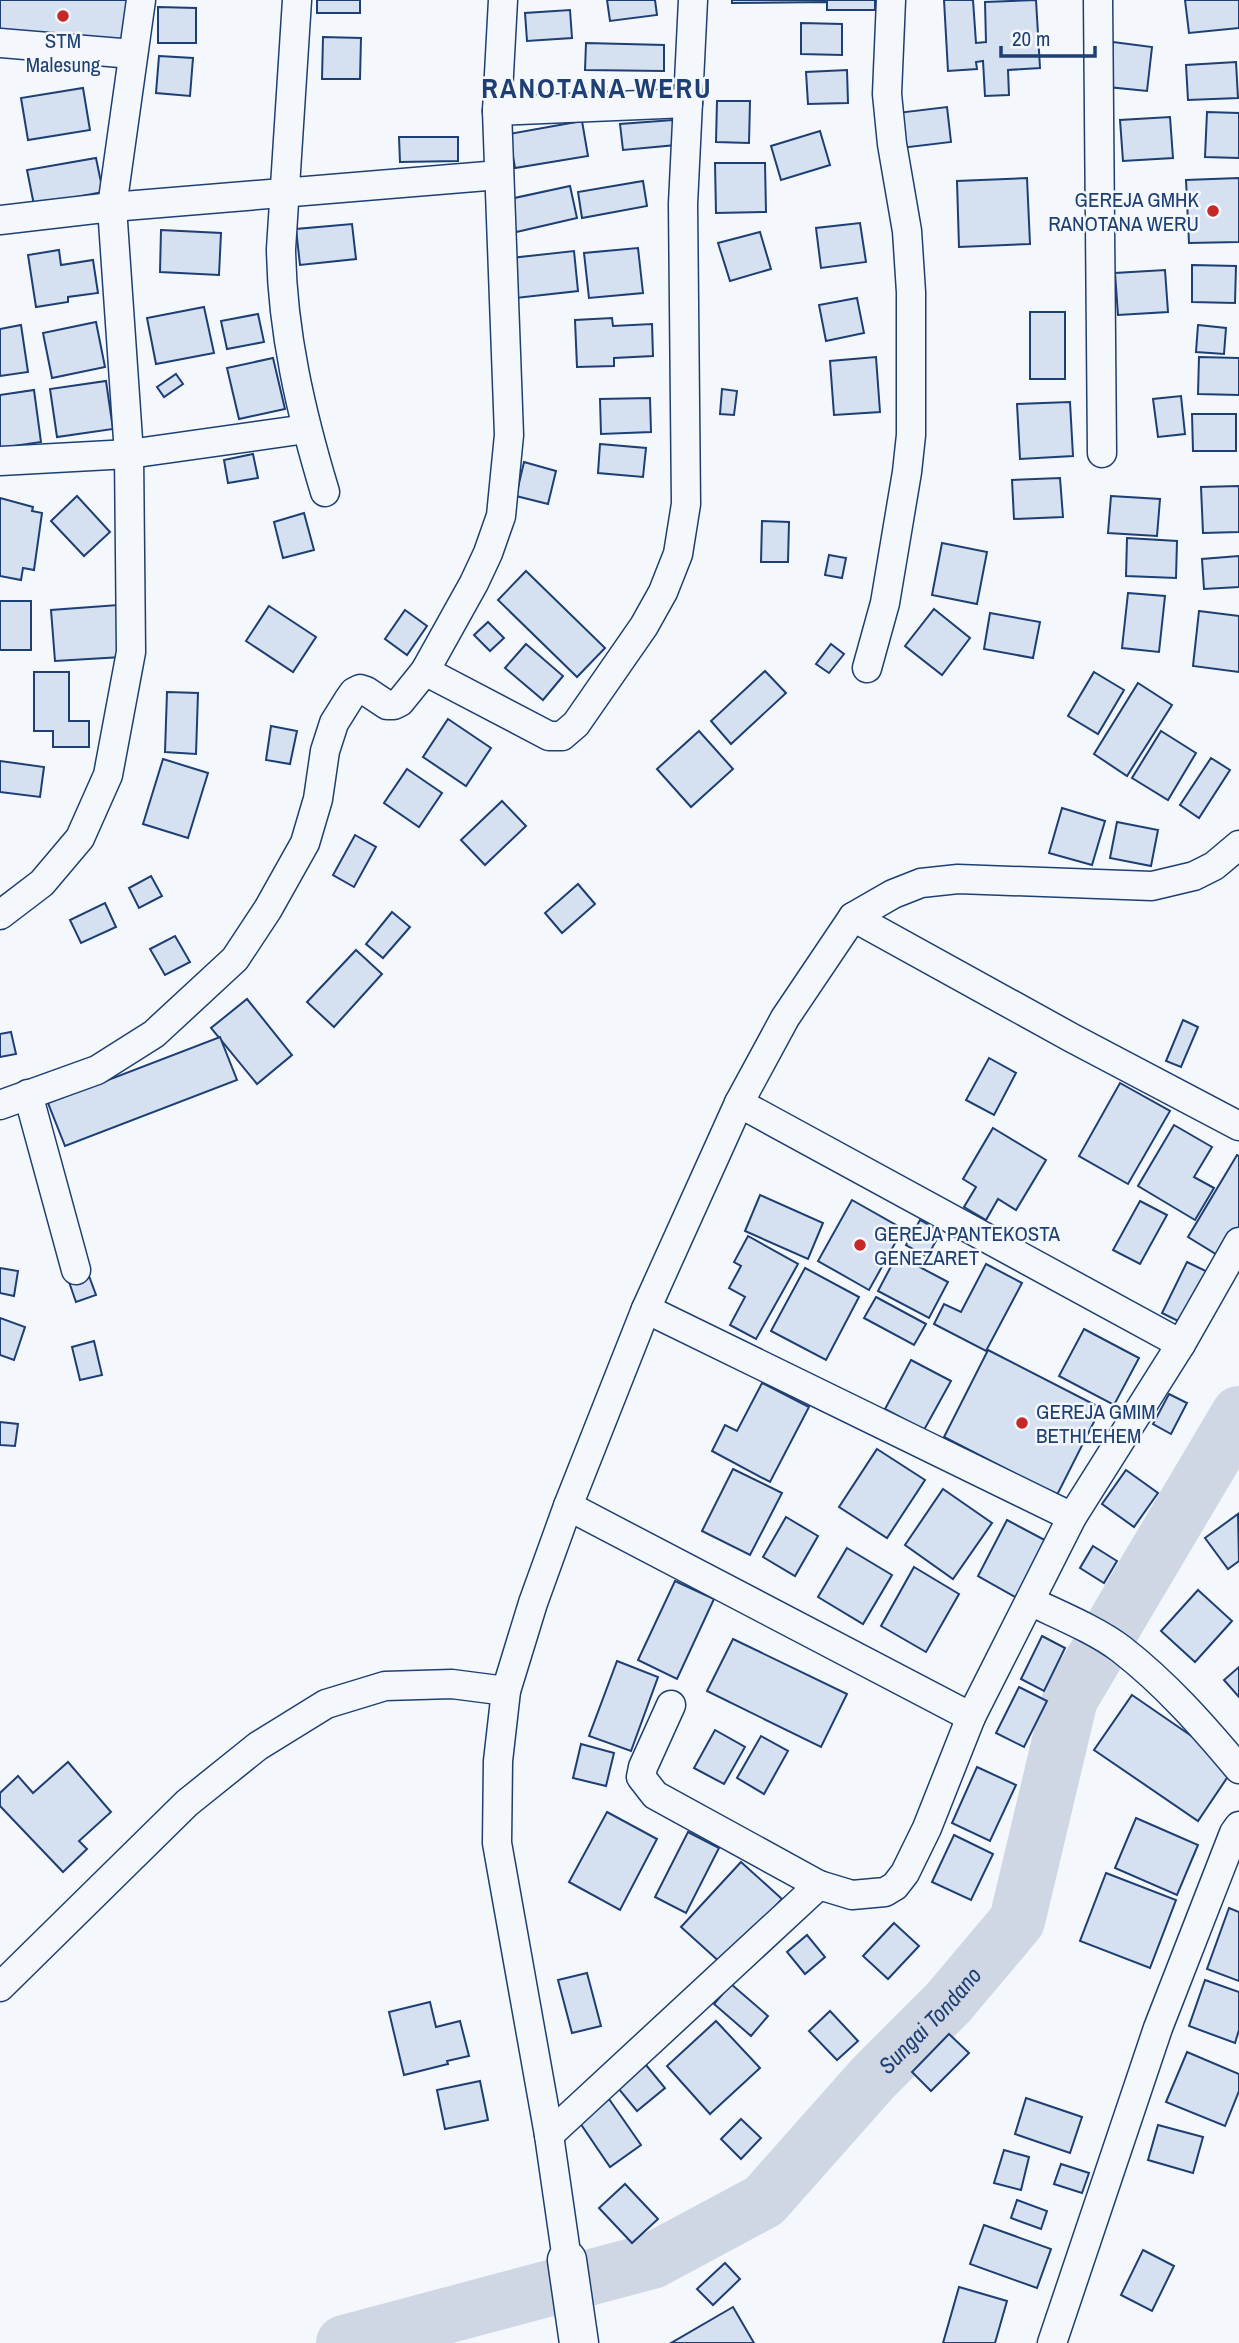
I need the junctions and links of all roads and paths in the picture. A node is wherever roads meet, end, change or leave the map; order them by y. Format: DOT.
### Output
graph roads {
  1 [pos="141,0"];
  2 [pos="298,0"];
  3 [pos="503,0"];
  4 [pos="693,0"];
  5 [pos="891,0"];
  6 [pos="1098,0"];
  7 [pos="0,43"];
  8 [pos="133,54"];
  9 [pos="688,103"];
  10 [pos="497,111"];
  11 [pos="499,175"];
  12 [pos="286,193"];
  13 [pos="112,207"];
  14 [pos="0,220"];
  15 [pos="306,429"];
  16 [pos="1102,453"];
  17 [pos="129,454"];
  18 [pos="0,461"];
  19 [pos="325,492"];
  20 [pos="867,668"];
  21 [pos="425,671"];
  22 [pos="1239,845"];
  23 [pos="0,915"];
  24 [pos="853,917"];
  25 [pos="27,1094"];
  26 [pos="739,1103"];
  27 [pos="0,1105"];
  28 [pos="1239,1126"];
  29 [pos="1239,1242"];
  30 [pos="76,1270"];
  31 [pos="646,1309"];
  32 [pos="1181,1343"];
  33 [pos="568,1506"];
  34 [pos="1072,1517"];
  35 [pos="1030,1601"];
  36 [pos="506,1691"];
  37 [pos="671,1705"];
  38 [pos="971,1717"];
  39 [pos="1239,1769"];
  40 [pos="1239,1826"];
  41 [pos="819,1885"];
  42 [pos="0,1987"];
  43 [pos="549,2135"];
  44 [pos="567,2260"];
  45 [pos="579,2343"];
  46 [pos="1052,2343"];
  1 -- 8 [label="street"];
  2 -- 12 [label="street"];
  3 -- 10 [label="street"];
  4 -- 9 [label="street"];
  5 -- 20 [label="street"];
  6 -- 16 [label="street"];
  7 -- 8 [label="street"];
  8 -- 13 [label="street"];
  9 -- 10 [label="street"];
  9 -- 21 [label="street"];
  10 -- 11 [label="street"];
  11 -- 12 [label="street"];
  11 -- 21 [label="street"];
  12 -- 13 [label="street"];
  12 -- 15 [label="street"];
  13 -- 14 [label="street"];
  13 -- 17 [label="street"];
  15 -- 17 [label="street"];
  15 -- 19 [label="street"];
  17 -- 18 [label="street"];
  17 -- 23 [label="street"];
  21 -- 25 [label="street"];
  22 -- 24 [label="street"];
  24 -- 26 [label="street"];
  24 -- 28 [label="street"];
  25 -- 27 [label="street"];
  25 -- 30 [label="street"];
  26 -- 31 [label="street"];
  26 -- 32 [label="street"];
  29 -- 32 [label="street"];
  31 -- 33 [label="street"];
  31 -- 34 [label="street"];
  32 -- 34 [label="street"];
  33 -- 36 [label="street"];
  33 -- 38 [label="street"];
  34 -- 35 [label="street"];
  35 -- 38 [label="street"];
  35 -- 39 [label="street"];
  36 -- 42 [label="street"];
  36 -- 43 [label="street"];
  37 -- 41 [label="street"];
  38 -- 41 [label="street"];
  40 -- 46 [label="street"];
  41 -- 43 [label="street"];
  43 -- 44 [label="street"];
  44 -- 45 [label="street"];
}
